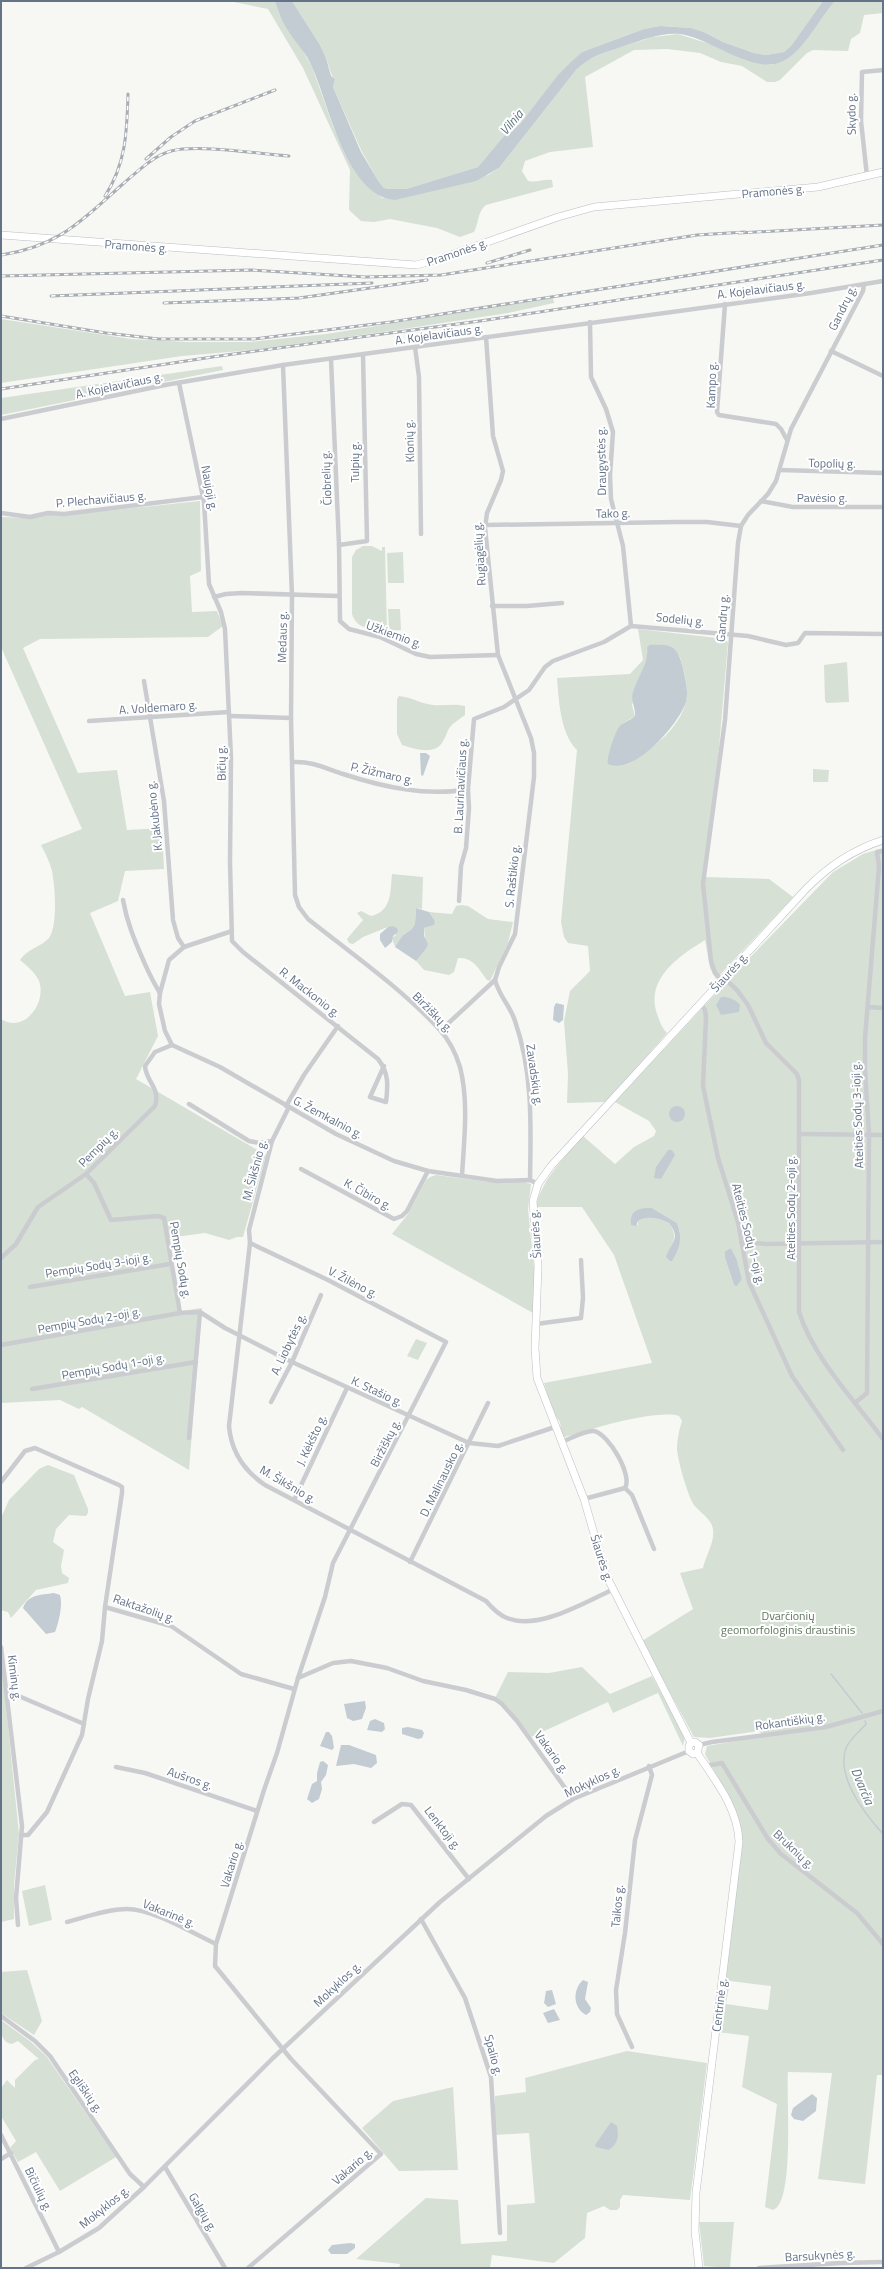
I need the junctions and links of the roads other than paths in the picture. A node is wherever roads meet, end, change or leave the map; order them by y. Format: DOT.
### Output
graph roads {
  1 [pos="883,70"];
  2 [pos="883,172"];
  3 [pos="867,176"];
  4 [pos="1,235"];
  5 [pos="883,281"];
  6 [pos="864,284"];
  7 [pos="725,304"];
  8 [pos="590,322"];
  9 [pos="486,337"];
  10 [pos="415,347"];
  11 [pos="832,351"];
  12 [pos="362,354"];
  13 [pos="331,359"];
  14 [pos="284,365"];
  15 [pos="883,376"];
  16 [pos="180,383"];
  17 [pos="1,419"];
  18 [pos="787,440"];
  19 [pos="780,470"];
  20 [pos="883,473"];
  21 [pos="203,498"];
  22 [pos="761,500"];
  23 [pos="883,507"];
  24 [pos="1,513"];
  25 [pos="616,523"];
  26 [pos="486,525"];
  27 [pos="741,526"];
  28 [pos="421,534"];
  29 [pos="339,545"];
  30 [pos="292,596"];
  31 [pos="338,596"];
  32 [pos="214,597"];
  33 [pos="562,603"];
  34 [pos="492,604"];
  35 [pos="631,626"];
  36 [pos="731,634"];
  37 [pos="883,634"];
  38 [pos="498,655"];
  39 [pos="144,681"];
  40 [pos="516,699"];
  41 [pos="229,714"];
  42 [pos="150,718"];
  43 [pos="291,718"];
  44 [pos="89,721"];
  45 [pos="293,762"];
  46 [pos="468,789"];
  47 [pos="883,840"];
  48 [pos="873,843"];
  49 [pos="883,851"];
  50 [pos="877,852"];
  51 [pos="123,900"];
  52 [pos="459,901"];
  53 [pos="299,907"];
  54 [pos="232,931"];
  55 [pos="184,947"];
  56 [pos="723,979"];
  57 [pos="495,980"];
  58 [pos="160,993"];
  59 [pos="700,1003"];
  60 [pos="868,1007"];
  61 [pos="883,1008"];
  62 [pos="338,1026"];
  63 [pos="441,1030"];
  64 [pos="172,1045"];
  65 [pos="384,1066"];
  66 [pos="189,1104"];
  67 [pos="287,1107"];
  68 [pos="800,1134"];
  69 [pos="870,1134"];
  70 [pos="883,1135"];
  71 [pos="272,1141"];
  72 [pos="300,1169"];
  73 [pos="428,1171"];
  74 [pos="86,1174"];
  75 [pos="462,1176"];
  76 [pos="530,1180"];
  77 [pos="538,1184"];
  78 [pos="741,1242"];
  79 [pos="867,1242"];
  80 [pos="883,1242"];
  81 [pos="250,1243"];
  82 [pos="800,1243"];
  83 [pos="1,1258"];
  84 [pos="581,1260"];
  85 [pos="170,1264"];
  86 [pos="30,1287"];
  87 [pos="321,1294"];
  88 [pos="200,1312"];
  89 [pos="180,1313"];
  90 [pos="536,1324"];
  91 [pos="239,1335"];
  92 [pos="446,1342"];
  93 [pos="1,1345"];
  94 [pos="196,1362"];
  95 [pos="292,1362"];
  96 [pos="347,1388"];
  97 [pos="32,1389"];
  98 [pos="271,1402"];
  99 [pos="856,1402"];
  100 [pos="488,1403"];
  101 [pos="409,1417"];
  102 [pos="555,1426"];
  103 [pos="189,1438"];
  104 [pos="883,1439"];
  105 [pos="561,1442"];
  106 [pos="469,1443"];
  107 [pos="843,1450"];
  108 [pos="1,1482"];
  109 [pos="625,1488"];
  110 [pos="584,1499"];
  111 [pos="294,1500"];
  112 [pos="351,1530"];
  113 [pos="654,1548"];
  114 [pos="410,1562"];
  115 [pos="612,1590"];
  116 [pos="105,1607"];
  117 [pos="1,1647"];
  118 [pos="298,1678"];
  119 [pos="294,1689"];
  120 [pos="7,1691"];
  121 [pos="883,1711"];
  122 [pos="84,1724"];
  123 [pos="691,1743"];
  124 [pos="699,1746"];
  125 [pos="689,1751"];
  126 [pos="697,1753"];
  127 [pos="649,1766"];
  128 [pos="706,1766"];
  129 [pos="116,1767"];
  130 [pos="573,1799"];
  131 [pos="257,1811"];
  132 [pos="374,1822"];
  133 [pos="22,1835"];
  134 [pos="469,1879"];
  135 [pos="421,1919"];
  136 [pos="66,1922"];
  137 [pos="18,1925"];
  138 [pos="216,1944"];
  139 [pos="883,1944"];
  140 [pos="1,2016"];
  141 [pos="632,2047"];
  142 [pos="284,2048"];
  143 [pos="1,2135"];
  144 [pos="11,2153"];
  145 [pos="1,2159"];
  146 [pos="165,2166"];
  147 [pos="144,2187"];
  148 [pos="500,2233"];
  149 [pos="59,2252"];
  150 [pos="883,2262"];
  151 [pos="26,2268"];
  152 [pos="225,2268"];
  153 [pos="248,2268"];
  154 [pos="699,2268"];
  155 [pos="759,2268"];
  1 -- 3 [label="street, Skydo g."];
  2 -- 3 [label="main road, Pramonės g."];
  3 -- 4 [label="main road, Pramonės g."];
  5 -- 6 [label="street, A. Kojelavičiaus g."];
  6 -- 7 [label="street, A. Kojelavičiaus g."];
  6 -- 11 [label="street, Gandrų g."];
  7 -- 8 [label="street, A. Kojelavičiaus g."];
  7 -- 18 [label="street, Kampo g."];
  8 -- 9 [label="street, A. Kojelavičiaus g."];
  8 -- 25 [label="street, Draugystės g."];
  9 -- 10 [label="street, A. Kojelavičiaus g."];
  9 -- 26 [label="street, Rugiagėlių g."];
  10 -- 12 [label="street, A. Kojelavičiaus g."];
  10 -- 28 [label="street, Klonių g."];
  11 -- 15 [label="street"];
  11 -- 18 [label="street, Gandrų g."];
  12 -- 13 [label="street, A. Kojelavičiaus g."];
  12 -- 29 [label="street, Tulpių g."];
  13 -- 14 [label="street, A. Kojelavičiaus g."];
  13 -- 29 [label="street, Čiobrelių g."];
  14 -- 16 [label="street, A. Kojelavičiaus g."];
  14 -- 30 [label="street, Medaus g."];
  16 -- 17 [label="street, A. Kojelavičiaus g."];
  16 -- 21 [label="street, Naujoji g."];
  18 -- 19 [label="street, Gandrų g."];
  19 -- 20 [label="street, Topolių g."];
  19 -- 22 [label="street, Gandrų g."];
  21 -- 24 [label="street, P. Plechavičiaus g."];
  21 -- 32 [label="street, Naujoji g."];
  22 -- 23 [label="street, Pavėsio g."];
  22 -- 27 [label="street, Gandrų g."];
  25 -- 26 [label="street, Tako g."];
  25 -- 27 [label="street, Tako g."];
  25 -- 35 [label="street, Draugystės g."];
  26 -- 34 [label="street, Rugiagėlių g."];
  27 -- 36 [label="street, Gandrų g."];
  29 -- 31 [label="street, Čiobrelių g."];
  30 -- 31 [label="street"];
  30 -- 32 [label="street"];
  30 -- 43 [label="street, Medaus g."];
  31 -- 38 [label="street, Užkiemio g."];
  32 -- 41 [label="street, Bičių g."];
  33 -- 34 [label="street"];
  34 -- 38 [label="street, Rugiagėlių g."];
  35 -- 36 [label="street, Sodelių g."];
  35 -- 40 [label="street"];
  36 -- 37 [label="street, Sodelių g."];
  36 -- 56 [label="street, Gandrų g."];
  38 -- 40 [label="street, Rugiagėlių g."];
  39 -- 42 [label="street, K. Jakubėno g."];
  40 -- 46 [label="street, B. Laurinavičiaus g."];
  40 -- 57 [label="street, S. Raštikio g."];
  41 -- 42 [label="street, A. Voldemaro g."];
  41 -- 43 [label="street, A. Voldemaro g."];
  41 -- 54 [label="street, Bičių g."];
  42 -- 44 [label="street, A. Voldemaro g."];
  42 -- 55 [label="street, K. Jakubėno g."];
  43 -- 45 [label="street, Medaus g."];
  45 -- 46 [label="street, P. Žižmaro g."];
  45 -- 53 [label="street, Medaus g."];
  46 -- 52 [label="street, B. Laurinavičiaus g."];
  47 -- 48 [label="main road, Šiaurės g."];
  48 -- 50 [label="street"];
  48 -- 56 [label="main road, Šiaurės g."];
  49 -- 50 [label="street"];
  50 -- 60 [label="street, Ateities Sodų 3-ioji g."];
  51 -- 58 [label="street"];
  53 -- 63 [label="street, Biržiškų g."];
  54 -- 55 [label="street"];
  54 -- 62 [label="street, R. Mackonio g."];
  55 -- 58 [label="street"];
  56 -- 59 [label="main road, Šiaurės g."];
  56 -- 68 [label="street, Ateities Sodų 2-oji g."];
  57 -- 63 [label="street, S. Raštikio g."];
  57 -- 76 [label="street, Zavadskių g."];
  58 -- 64 [label="street"];
  59 -- 77 [label="main road, Šiaurės g."];
  59 -- 78 [label="street, Ateities Sodų 1-oji g."];
  60 -- 61 [label="street"];
  60 -- 69 [label="street, Ateities Sodų 3-ioji g."];
  62 -- 65 [label="street, R. Mackonio g."];
  62 -- 67 [label="street, M. Šikšnio g."];
  63 -- 75 [label="street, Biržiškų g."];
  64 -- 67 [label="street, G. Žemkalnio g."];
  64 -- 74 [label="street, Pempių g."];
  65 -- 65 [label="street"];
  66 -- 71 [label="street"];
  67 -- 71 [label="street, M. Šikšnio g."];
  67 -- 73 [label="street, G. Žemkalnio g."];
  68 -- 69 [label="street"];
  68 -- 82 [label="street, Ateities Sodų 2-oji g."];
  69 -- 70 [label="street"];
  69 -- 79 [label="street, Ateities Sodų 3-ioji g."];
  71 -- 81 [label="street, M. Šikšnio g."];
  72 -- 73 [label="street, K. Čibiro g."];
  73 -- 75 [label="street, G. Žemkalnio g."];
  74 -- 83 [label="street, Pempių g."];
  74 -- 85 [label="street, Pempių Sodų g."];
  75 -- 76 [label="street, G. Žemkalnio g."];
  76 -- 77 [label="street, G. Žemkalnio g."];
  77 -- 90 [label="main road, Šiaurės g."];
  78 -- 82 [label="street"];
  78 -- 107 [label="street, Ateities Sodų 1-oji g."];
  79 -- 80 [label="street"];
  79 -- 82 [label="street"];
  79 -- 99 [label="street, Ateities Sodų 3-ioji g."];
  81 -- 91 [label="street, M. Šikšnio g."];
  81 -- 92 [label="street, V. Žilėno g."];
  82 -- 99 [label="street, Ateities Sodų 2-oji g."];
  84 -- 90 [label="street"];
  85 -- 86 [label="street, Pempių Sodų 3-ioji g."];
  85 -- 89 [label="street, Pempių Sodų g."];
  87 -- 95 [label="street, A. Liobytės g."];
  88 -- 89 [label="street, Pempių Sodų g."];
  88 -- 91 [label="street, K. Stašio g."];
  88 -- 94 [label="street, Pempių Sodų g."];
  89 -- 93 [label="street, Pempių Sodų 2-oji g."];
  90 -- 102 [label="main road, Šiaurės g."];
  91 -- 95 [label="street, K. Stašio g."];
  91 -- 111 [label="street, M. Šikšnio g."];
  92 -- 101 [label="street, Biržiškų g."];
  94 -- 97 [label="street, Pempių Sodų 1-oji g."];
  94 -- 103 [label="street, Pempių Sodų g."];
  95 -- 96 [label="street, K. Stašio g."];
  95 -- 98 [label="street, A. Liobytės g."];
  96 -- 101 [label="street, K. Stašio g."];
  96 -- 111 [label="street, J. Kėkšto g."];
  99 -- 104 [label="street, Ateities Sodų 2-oji g."];
  100 -- 106 [label="street, D. Malinausko g."];
  101 -- 106 [label="street, K. Stašio g."];
  101 -- 112 [label="street, Biržiškų g."];
  102 -- 105 [label="main road, Šiaurės g."];
  102 -- 106 [label="street, K. Stašio g."];
  105 -- 109 [label="street"];
  105 -- 110 [label="main road, Šiaurės g."];
  106 -- 114 [label="street, D. Malinausko g."];
  108 -- 116 [label="street, Raktažolių g."];
  109 -- 110 [label="street"];
  109 -- 113 [label="street"];
  110 -- 115 [label="main road, Šiaurės g."];
  111 -- 112 [label="street, M. Šikšnio g."];
  112 -- 114 [label="street, M. Šikšnio g."];
  112 -- 118 [label="street, Biržiškų g."];
  114 -- 115 [label="street, M. Šikšnio g."];
  115 -- 123 [label="main road, Šiaurės g."];
  116 -- 119 [label="street, Raktažolių g."];
  116 -- 122 [label="street"];
  117 -- 120 [label="street, Kiminų g."];
  118 -- 119 [label="street, Vakario g."];
  118 -- 130 [label="street, Vakario g."];
  119 -- 131 [label="street, Vakario g."];
  120 -- 122 [label="street"];
  120 -- 133 [label="street, Kiminų g."];
  121 -- 124 [label="street, Rokantiškių g."];
  122 -- 133 [label="street"];
  123 -- 124 [label="main road"];
  123 -- 125 [label="main road"];
  124 -- 126 [label="main road"];
  125 -- 126 [label="main road"];
  125 -- 127 [label="street, Mokyklos g."];
  126 -- 128 [label="main road, Centrinė g."];
  127 -- 130 [label="street, Mokyklos g."];
  127 -- 141 [label="street, Taikos g."];
  128 -- 139 [label="street, Bruknių g."];
  128 -- 154 [label="main road, Centrinė g."];
  129 -- 131 [label="street, Aušros g."];
  130 -- 134 [label="street, Mokyklos g."];
  131 -- 138 [label="street, Vakario g."];
  132 -- 134 [label="street, Lenktoji g."];
  133 -- 137 [label="street, Kiminų g."];
  134 -- 135 [label="street, Mokyklos g."];
  135 -- 142 [label="street, Mokyklos g."];
  135 -- 148 [label="street, Spalio g."];
  136 -- 138 [label="street, Vakarinė g."];
  138 -- 142 [label="street, Vakario g."];
  140 -- 147 [label="street, Egliškių g."];
  142 -- 146 [label="street, Mokyklos g."];
  142 -- 153 [label="street, Vakario g."];
  143 -- 144 [label="street, Bičiulių g."];
  144 -- 145 [label="street"];
  144 -- 149 [label="street, Bičiulių g."];
  146 -- 147 [label="street, Mokyklos g."];
  146 -- 152 [label="street, Galgių g."];
  147 -- 149 [label="street, Mokyklos g."];
  149 -- 151 [label="street, Mokyklos g."];
  150 -- 155 [label="street, Barsukynės g."];
}
